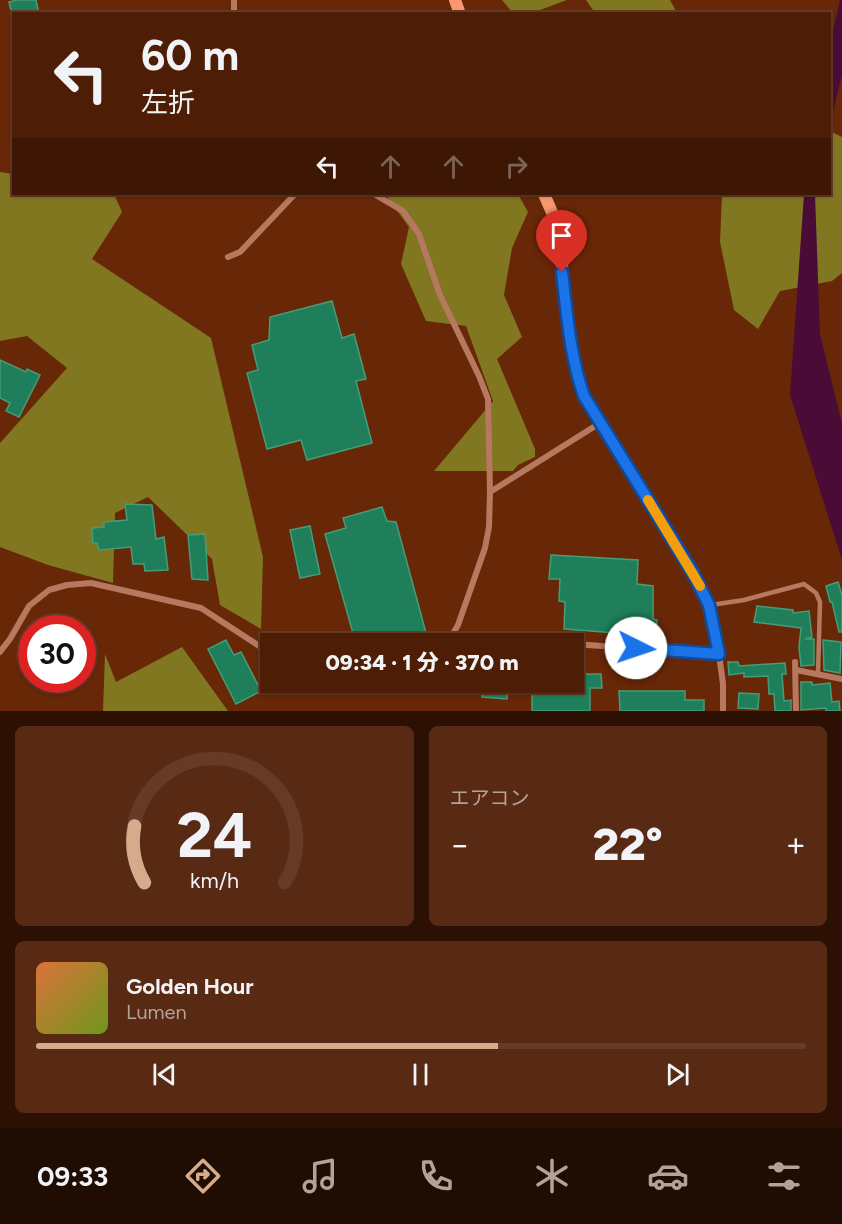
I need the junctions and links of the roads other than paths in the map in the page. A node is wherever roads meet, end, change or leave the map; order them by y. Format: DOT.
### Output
graph roads {
  1 [pos="294,195"];
  2 [pos="376,195"];
  3 [pos="544,195"];
  4 [pos="228,257"];
  5 [pos="600,423"];
  6 [pos="490,492"];
  7 [pos="709,605"];
  8 [pos="453,633"];
  9 [pos="584,645"];
  10 [pos="260,646"];
  11 [pos="0,652"];
  12 [pos="719,654"];
  13 [pos="795,662"];
  14 [pos="796,670"];
  15 [pos="818,674"];
  16 [pos="842,679"];
  17 [pos="723,711"];
  18 [pos="796,711"];
  1 -- 4 [label="street"];
  2 -- 6 [label="street"];
  3 -- 5 [label="street"];
  5 -- 6 [label="street"];
  5 -- 7 [label="street"];
  6 -- 8 [label="street"];
  7 -- 12 [label="street"];
  7 -- 15 [label="lane"];
  9 -- 12 [label="street"];
  10 -- 11 [label="street"];
  12 -- 17 [label="street"];
  13 -- 14 [label="street"];
  14 -- 15 [label="street"];
  14 -- 18 [label="street"];
  15 -- 16 [label="street"];
}
